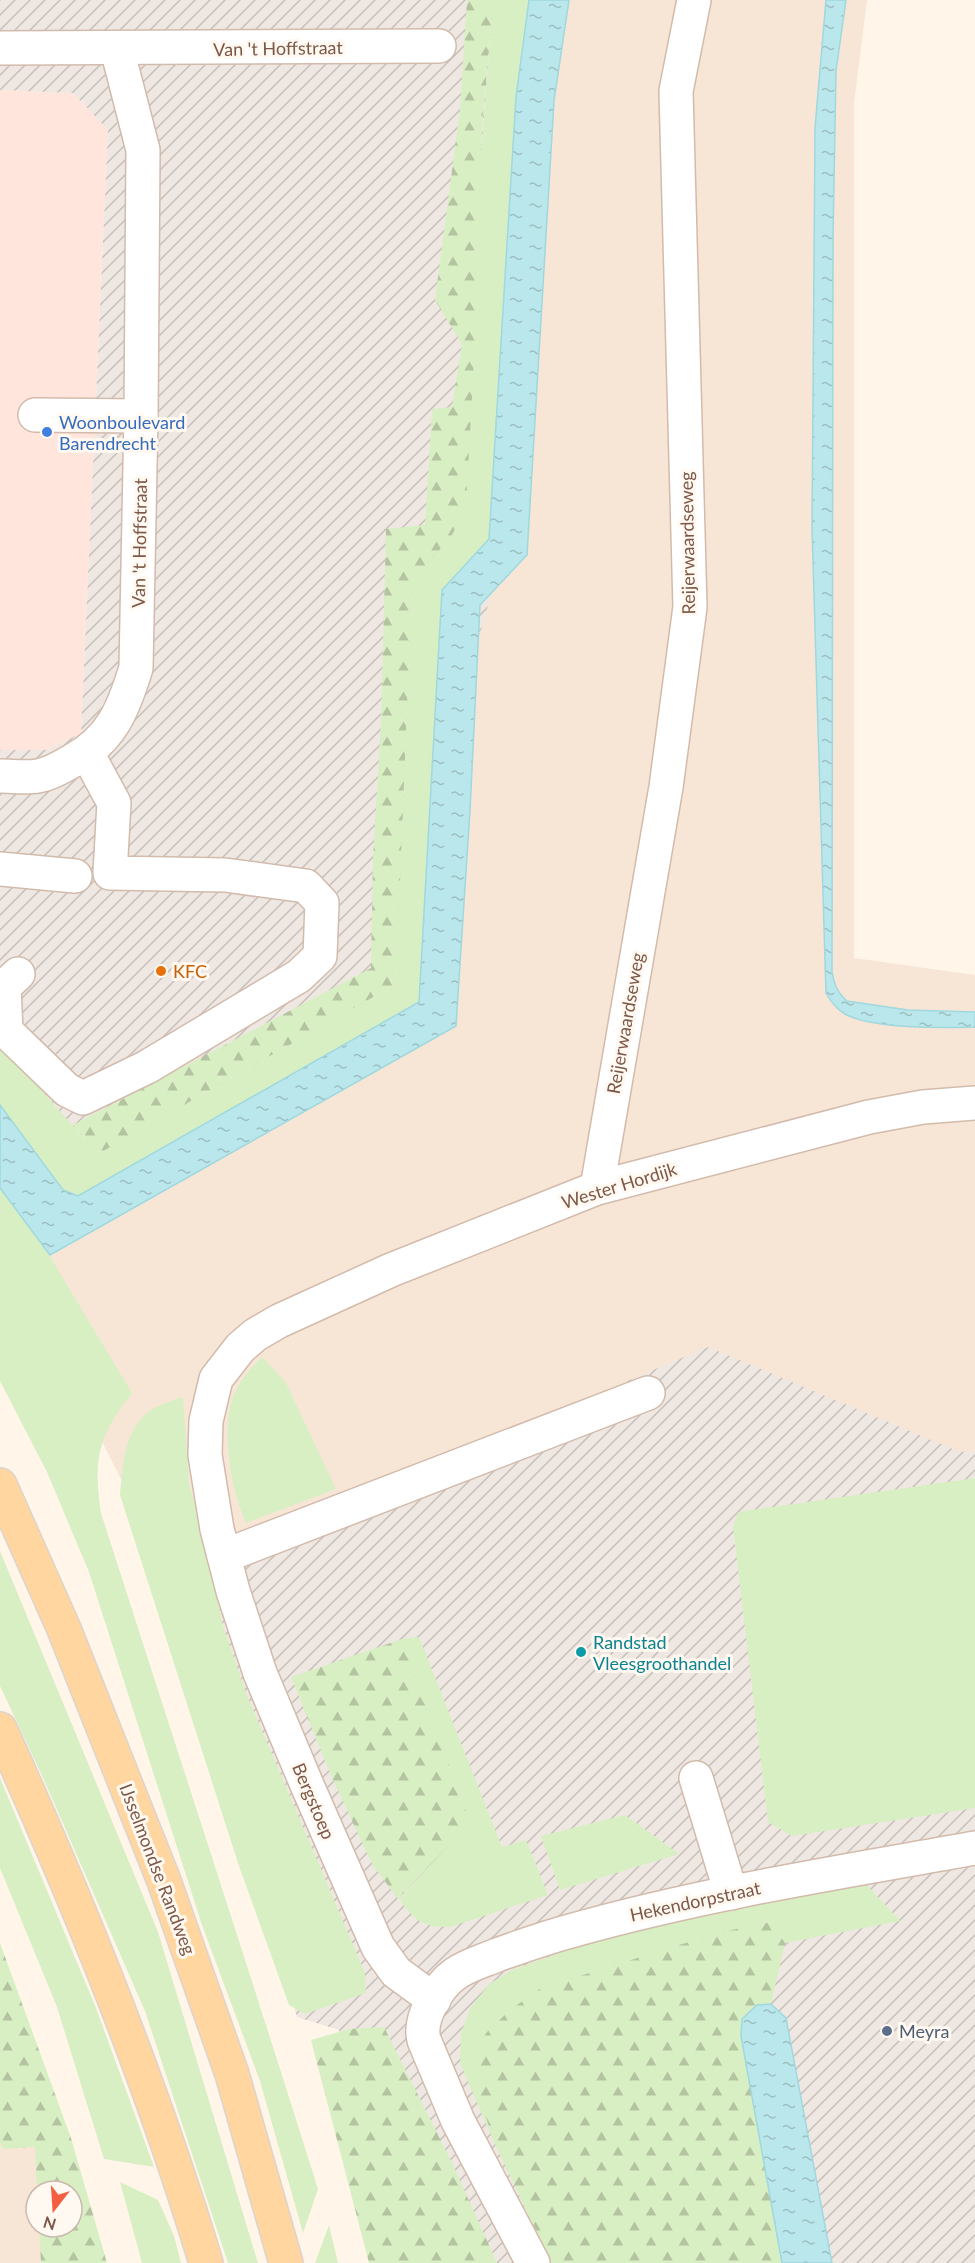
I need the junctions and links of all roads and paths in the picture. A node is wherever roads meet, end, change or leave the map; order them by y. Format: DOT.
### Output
graph roads {
  1 [pos="694,0"];
  2 [pos="439,46"];
  3 [pos="0,48"];
  4 [pos="117,49"];
  5 [pos="35,415"];
  6 [pos="141,416"];
  7 [pos="87,753"];
  8 [pos="0,776"];
  9 [pos="0,870"];
  10 [pos="75,876"];
  11 [pos="18,974"];
  12 [pos="975,1103"];
  13 [pos="597,1188"];
  14 [pos="279,1321"];
  15 [pos="648,1394"];
  16 [pos="0,1485"];
  17 [pos="224,1556"];
  18 [pos="0,1729"];
  19 [pos="696,1778"];
  20 [pos="975,1848"];
  21 [pos="731,1893"];
  22 [pos="434,2000"];
  23 [pos="206,2263"];
  24 [pos="286,2263"];
  25 [pos="534,2263"];
  1 -- 13 [label="street, Reijerwaardseweg"];
  2 -- 4 [label="street, Van 't Hoffstraat"];
  3 -- 4 [label="street, Van 't Hoffstraat"];
  4 -- 6 [label="street, Van 't Hoffstraat"];
  5 -- 6 [label="street"];
  6 -- 7 [label="street, Van 't Hoffstraat"];
  7 -- 8 [label="street, Van 't Hoffstraat"];
  7 -- 11 [label="street"];
  9 -- 10 [label="street"];
  12 -- 13 [label="street, Wester Hordijk"];
  13 -- 14 [label="street, Wester Hordijk"];
  14 -- 17 [label="street, Bergstoep"];
  15 -- 17 [label="street"];
  16 -- 24 [label="main road, IJsselmondse Randweg"];
  17 -- 22 [label="street, Bergstoep"];
  18 -- 23 [label="main road"];
  19 -- 21 [label="street"];
  20 -- 21 [label="street, Hekendorpstraat"];
  21 -- 22 [label="street, Hekendorpstraat"];
  22 -- 25 [label="street"];
}
